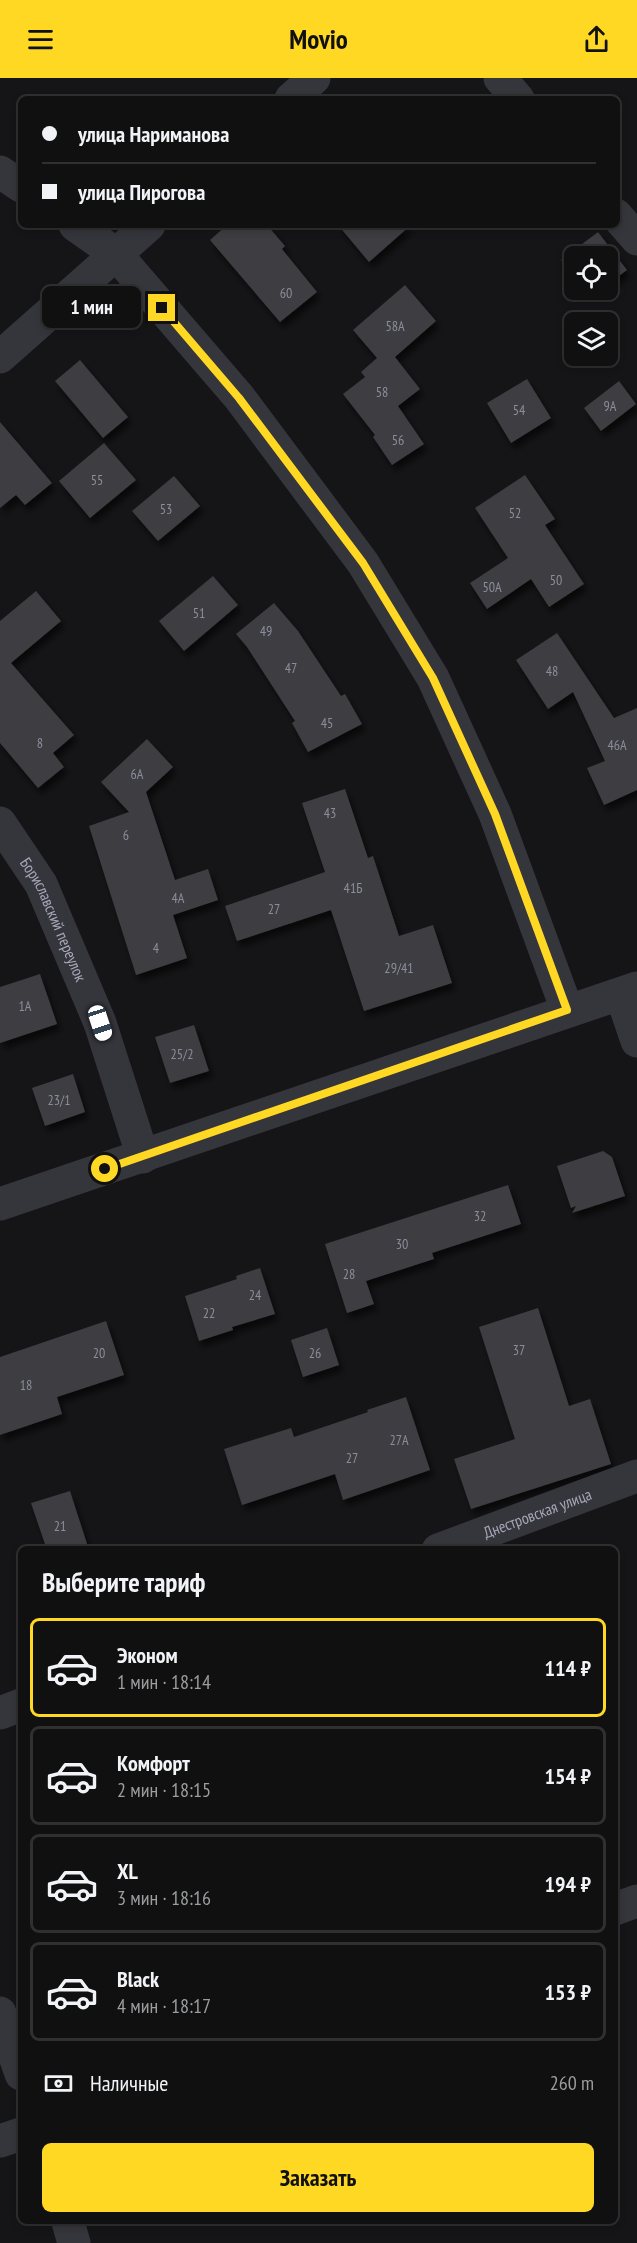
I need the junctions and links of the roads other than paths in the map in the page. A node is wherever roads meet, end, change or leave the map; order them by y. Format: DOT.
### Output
graph roads {
  1 [pos="314,78"];
  2 [pos="500,78"];
  3 [pos="294,96"];
  4 [pos="515,96"];
  5 [pos="0,171"];
  6 [pos="18,184"];
  7 [pos="620,220"];
  8 [pos="79,228"];
  9 [pos="146,228"];
  10 [pos="637,239"];
  11 [pos="116,254"];
  12 [pos="0,357"];
  13 [pos="0,823"];
  14 [pos="629,991"];
  15 [pos="567,1010"];
  16 [pos="637,1041"];
  17 [pos="143,1157"];
  18 [pos="0,1204"];
  19 [pos="637,1476"];
  20 [pos="449,1546"];
  21 [pos="18,1706"];
  22 [pos="0,1713"];
  23 [pos="637,1901"];
  24 [pos="618,1908"];
  25 [pos="0,2013"];
  26 [pos="18,2065"];
  27 [pos="18,2135"];
  28 [pos="0,2141"];
  29 [pos="69,2224"];
  30 [pos="74,2243"];
  1 -- 3 [label="street"];
  2 -- 4 [label="street"];
  5 -- 6 [label="street"];
  7 -- 10 [label="street"];
  8 -- 11 [label="street"];
  9 -- 11 [label="street"];
  11 -- 12 [label="street"];
  11 -- 15 [label="street"];
  13 -- 17 [label="street, Бориславский переулок"];
  14 -- 15 [label="street"];
  14 -- 16 [label="street"];
  15 -- 17 [label="street"];
  17 -- 18 [label="street"];
  19 -- 20 [label="street, Днестровская улица"];
  21 -- 22 [label="street"];
  23 -- 24 [label="street"];
  25 -- 26 [label="street"];
  27 -- 28 [label="street"];
  29 -- 30 [label="street"];
}
